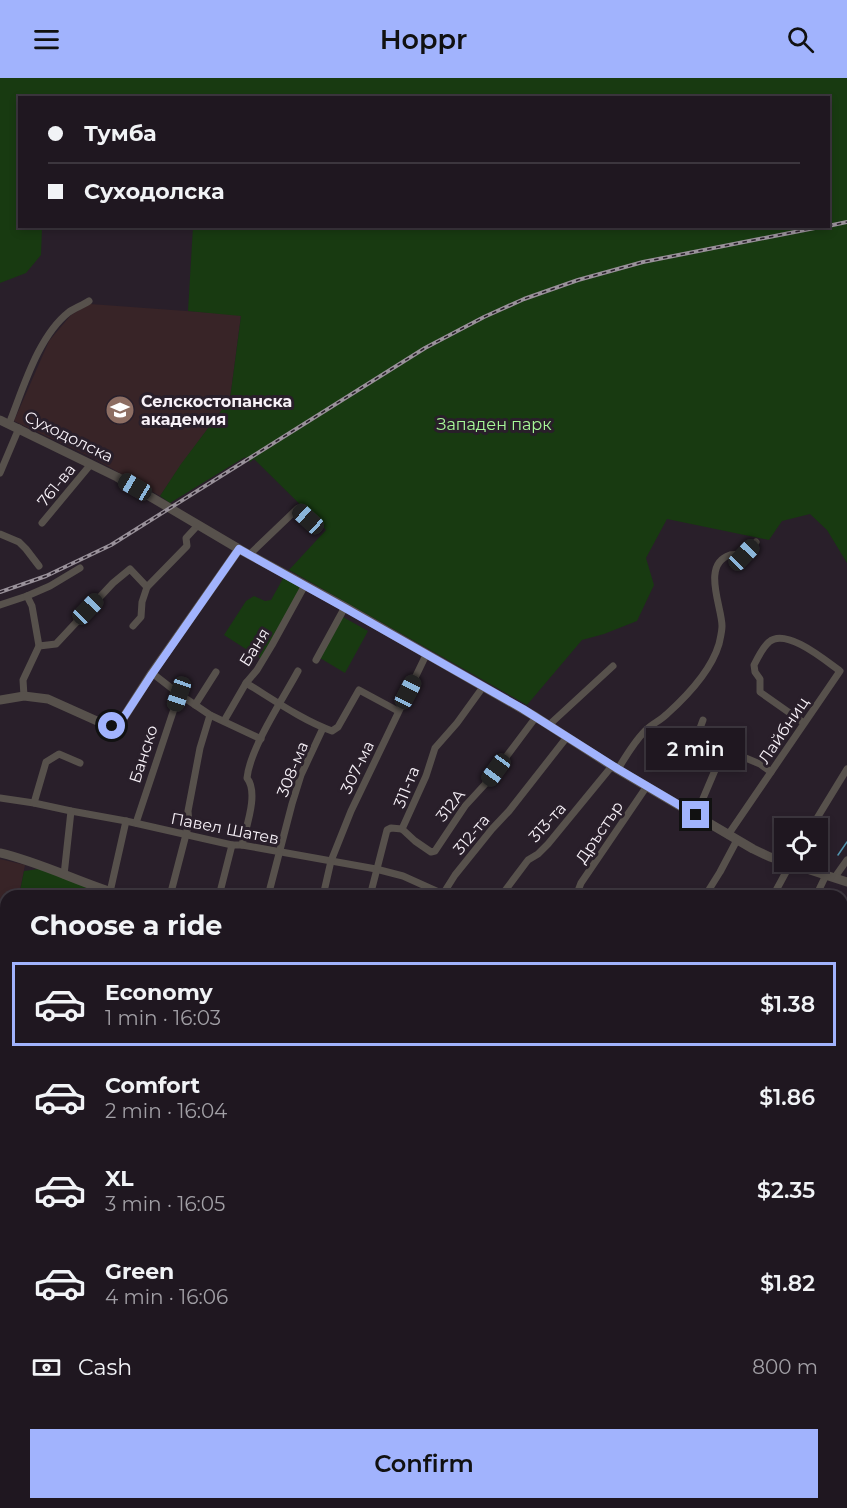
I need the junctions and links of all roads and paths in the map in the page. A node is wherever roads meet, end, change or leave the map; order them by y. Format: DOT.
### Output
graph roads {
  1 [pos="90,301"];
  2 [pos="4,422"];
  3 [pos="20,428"];
  4 [pos="91,464"];
  5 [pos="0,473"];
  6 [pos="42,523"];
  7 [pos="198,525"];
  8 [pos="318,529"];
  9 [pos="0,534"];
  10 [pos="756,542"];
  11 [pos="239,549"];
  12 [pos="249,555"];
  13 [pos="39,566"];
  14 [pos="80,568"];
  15 [pos="305,585"];
  16 [pos="147,587"];
  17 [pos="27,596"];
  18 [pos="0,604"];
  19 [pos="345,608"];
  20 [pos="133,626"];
  21 [pos="39,646"];
  22 [pos="426,654"];
  23 [pos="316,660"];
  24 [pos="613,666"];
  25 [pos="298,671"];
  26 [pos="216,672"];
  27 [pos="152,674"];
  28 [pos="246,683"];
  29 [pos="483,687"];
  30 [pos="179,694"];
  31 [pos="24,696"];
  32 [pos="0,698"];
  33 [pos="280,704"];
  34 [pos="195,705"];
  35 [pos="398,711"];
  36 [pos="210,715"];
  37 [pos="536,717"];
  38 [pos="703,720"];
  39 [pos="224,721"];
  40 [pos="804,723"];
  41 [pos="549,725"];
  42 [pos="323,728"];
  43 [pos="567,737"];
  44 [pos="261,739"];
  45 [pos="724,749"];
  46 [pos="80,763"];
  47 [pos="615,767"];
  48 [pos="847,769"];
  49 [pos="771,772"];
  50 [pos="647,786"];
  51 [pos="0,798"];
  52 [pos="34,803"];
  53 [pos="72,811"];
  54 [pos="696,815"];
  55 [pos="817,818"];
  56 [pos="126,821"];
  57 [pos="136,823"];
  58 [pos="402,830"];
  59 [pos="186,836"];
  60 [pos="732,837"];
  61 [pos="232,845"];
  62 [pos="242,845"];
  63 [pos="278,852"];
  64 [pos="0,853"];
  65 [pos="774,858"];
  66 [pos="847,860"];
  67 [pos="331,861"];
  68 [pos="376,869"];
  69 [pos="786,872"];
  70 [pos="819,872"];
  71 [pos="64,875"];
  72 [pos="830,876"];
  73 [pos="847,882"];
  74 [pos="105,890"];
  75 [pos="110,890"];
  76 [pos="172,890"];
  77 [pos="221,890"];
  78 [pos="269,890"];
  79 [pos="324,890"];
  80 [pos="371,890"];
  81 [pos="433,890"];
  82 [pos="445,890"];
  83 [pos="506,890"];
  84 [pos="578,890"];
  85 [pos="709,890"];
  86 [pos="776,890"];
  87 [pos="820,890"];
  1 -- 2 [label="street"];
  2 -- 3 [label="street, Суходолска"];
  3 -- 4 [label="street, Суходолска"];
  3 -- 5 [label="street"];
  4 -- 6 [label="street, 761-ва"];
  4 -- 7 [label="street, Суходолска"];
  7 -- 11 [label="street, Суходолска"];
  7 -- 16 [label="street"];
  8 -- 12 [label="street"];
  9 -- 13 [label="street"];
  10 -- 47 [label="street, 313-та"];
  11 -- 12 [label="street, Суходолска"];
  11 -- 27 [label="street"];
  12 -- 15 [label="street, Суходолска"];
  14 -- 17 [label="street"];
  15 -- 19 [label="street, Суходолска"];
  15 -- 28 [label="street, Баня"];
  16 -- 20 [label="street"];
  16 -- 21 [label="street"];
  17 -- 18 [label="street"];
  17 -- 21 [label="street"];
  19 -- 22 [label="street, Суходолска"];
  19 -- 23 [label="street"];
  21 -- 31 [label="street"];
  22 -- 29 [label="street, Суходолска"];
  22 -- 35 [label="street, 307-ма"];
  24 -- 41 [label="street"];
  25 -- 33 [label="street"];
  26 -- 34 [label="street"];
  27 -- 30 [label="street"];
  27 -- 31 [label="street"];
  28 -- 33 [label="street"];
  28 -- 39 [label="street, Баня"];
  29 -- 37 [label="street, Суходолска"];
  29 -- 58 [label="street, 311-та"];
  30 -- 34 [label="street"];
  30 -- 57 [label="street, Банско"];
  31 -- 32 [label="street"];
  33 -- 42 [label="street"];
  33 -- 44 [label="street"];
  34 -- 36 [label="street"];
  35 -- 42 [label="street, 308-ма"];
  35 -- 67 [label="street, 307-ма"];
  36 -- 39 [label="street"];
  36 -- 59 [label="street"];
  37 -- 41 [label="street, Суходолска"];
  37 -- 58 [label="street, 312А"];
  38 -- 45 [label="street"];
  39 -- 44 [label="street"];
  40 -- 40 [label="street, Лайбниц"];
  40 -- 49 [label="street, Лайбниц"];
  41 -- 43 [label="street, Суходолска"];
  42 -- 63 [label="street, 308-ма"];
  43 -- 47 [label="street, Суходолска"];
  43 -- 82 [label="street, 312-та"];
  44 -- 62 [label="street"];
  45 -- 49 [label="street"];
  45 -- 54 [label="street"];
  46 -- 52 [label="street"];
  47 -- 50 [label="street, Суходолска"];
  47 -- 83 [label="street, 313-та"];
  48 -- 55 [label="street"];
  49 -- 60 [label="street, Лайбниц"];
  50 -- 54 [label="street, Суходолска"];
  50 -- 84 [label="street, Дръстър"];
  51 -- 52 [label="street, Павел Шатев"];
  52 -- 53 [label="street, Павел Шатев"];
  53 -- 56 [label="street, Павел Шатев"];
  53 -- 71 [label="street"];
  54 -- 60 [label="street, Суходолска"];
  56 -- 57 [label="street, Павел Шатев"];
  56 -- 75 [label="street"];
  57 -- 59 [label="street, Павел Шатев"];
  58 -- 68 [label="street, 311-та"];
  59 -- 61 [label="street, Павел Шатев"];
  59 -- 76 [label="street"];
  60 -- 65 [label="street, Суходолска"];
  60 -- 85 [label="street, Лайбниц"];
  61 -- 62 [label="street, Павел Шатев"];
  61 -- 77 [label="street"];
  62 -- 63 [label="street, Павел Шатев"];
  63 -- 67 [label="street, Павел Шатев"];
  63 -- 78 [label="street, 308-ма"];
  64 -- 71 [label="street"];
  66 -- 72 [label="street"];
  67 -- 68 [label="street, Павел Шатев"];
  67 -- 79 [label="street, 307-ма"];
  68 -- 80 [label="street, 311-та"];
  68 -- 81 [label="street, Павел Шатев"];
  69 -- 86 [label="street"];
  70 -- 72 [label="street, Суходолска"];
  71 -- 74 [label="street"];
  72 -- 73 [label="street, Суходолска"];
  72 -- 87 [label="street"];
}
